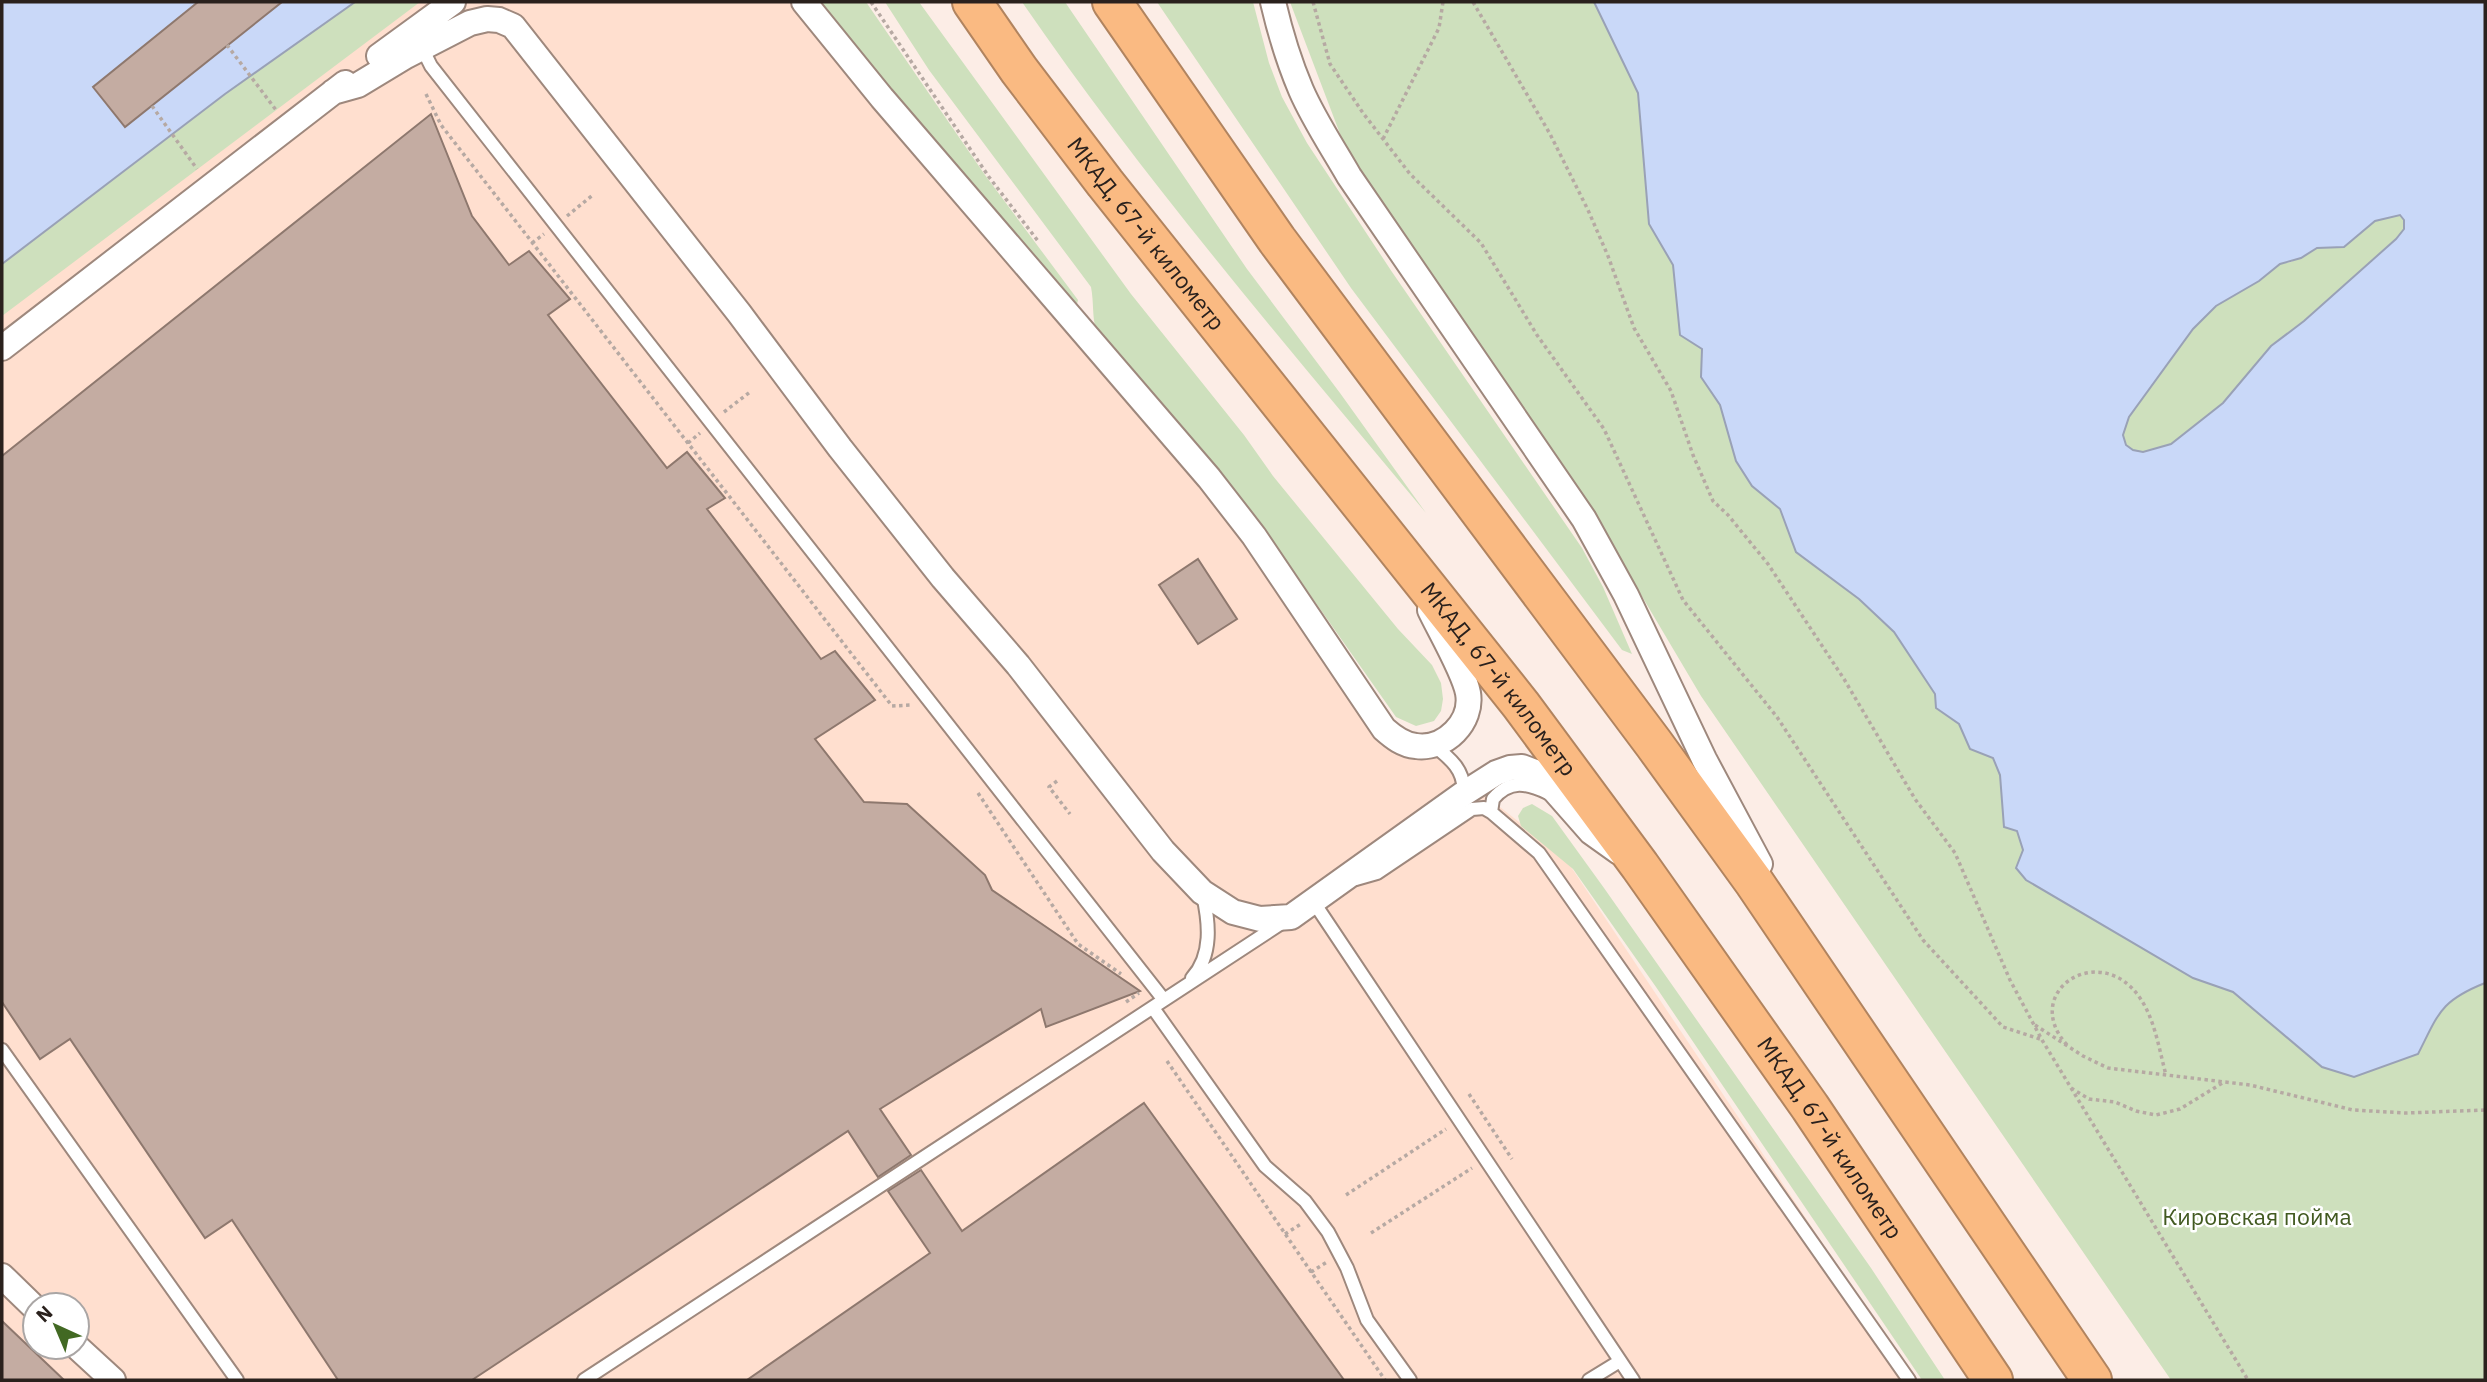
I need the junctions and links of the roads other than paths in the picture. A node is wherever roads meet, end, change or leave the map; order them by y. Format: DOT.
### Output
graph roads {
  1 [pos="453,2"];
  2 [pos="804,2"];
  3 [pos="972,2"];
  4 [pos="1112,2"];
  5 [pos="1273,2"];
  6 [pos="513,14"];
  7 [pos="422,48"];
  8 [pos="334,92"];
  9 [pos="2,348"];
  10 [pos="1409,565"];
  11 [pos="1433,745"];
  12 [pos="1463,794"];
  13 [pos="1562,800"];
  14 [pos="1491,812"];
  15 [pos="1640,866"];
  16 [pos="1337,883"];
  17 [pos="1202,892"];
  18 [pos="1313,901"];
  19 [pos="1291,918"];
  20 [pos="1183,988"];
  21 [pos="1164,1000"];
  22 [pos="1153,1008"];
  23 [pos="1858,1034"];
  24 [pos="2,1050"];
  25 [pos="2,1276"];
  26 [pos="21,1294"];
  27 [pos="91,1360"];
  28 [pos="1620,1361"];
  29 [pos="113,1380"];
  30 [pos="237,1380"];
  31 [pos="584,1380"];
  32 [pos="1410,1380"];
  33 [pos="1589,1380"];
  34 [pos="1633,1380"];
  35 [pos="1909,1380"];
  36 [pos="1993,1380"];
  37 [pos="2092,1380"];
  1 -- 8 [label="street"];
  2 -- 11 [label="street"];
  3 -- 10 [label="highway, МКАД, 67-й километр"];
  4 -- 23 [label="highway"];
  5 -- 23 [label="street"];
  6 -- 7 [label="street"];
  6 -- 17 [label="street"];
  7 -- 8 [label="street"];
  7 -- 21 [label="lane"];
  8 -- 9 [label="street"];
  10 -- 11 [label="street"];
  10 -- 15 [label="highway, МКАД, 67-й километр"];
  11 -- 12 [label="lane"];
  12 -- 13 [label="street"];
  12 -- 16 [label="street"];
  13 -- 14 [label="lane"];
  13 -- 15 [label="street"];
  14 -- 16 [label="lane"];
  14 -- 35 [label="lane"];
  15 -- 36 [label="highway, МКАД, 67-й километр"];
  16 -- 18 [label="street"];
  17 -- 19 [label="street"];
  17 -- 20 [label="lane"];
  18 -- 19 [label="street"];
  18 -- 28 [label="lane"];
  19 -- 20 [label="lane"];
  20 -- 21 [label="lane"];
  21 -- 22 [label="lane"];
  22 -- 31 [label="lane"];
  22 -- 32 [label="lane"];
  23 -- 37 [label="highway"];
  24 -- 30 [label="lane"];
  25 -- 26 [label="street"];
  27 -- 29 [label="street"];
  28 -- 33 [label="lane"];
  28 -- 34 [label="lane"];
}
